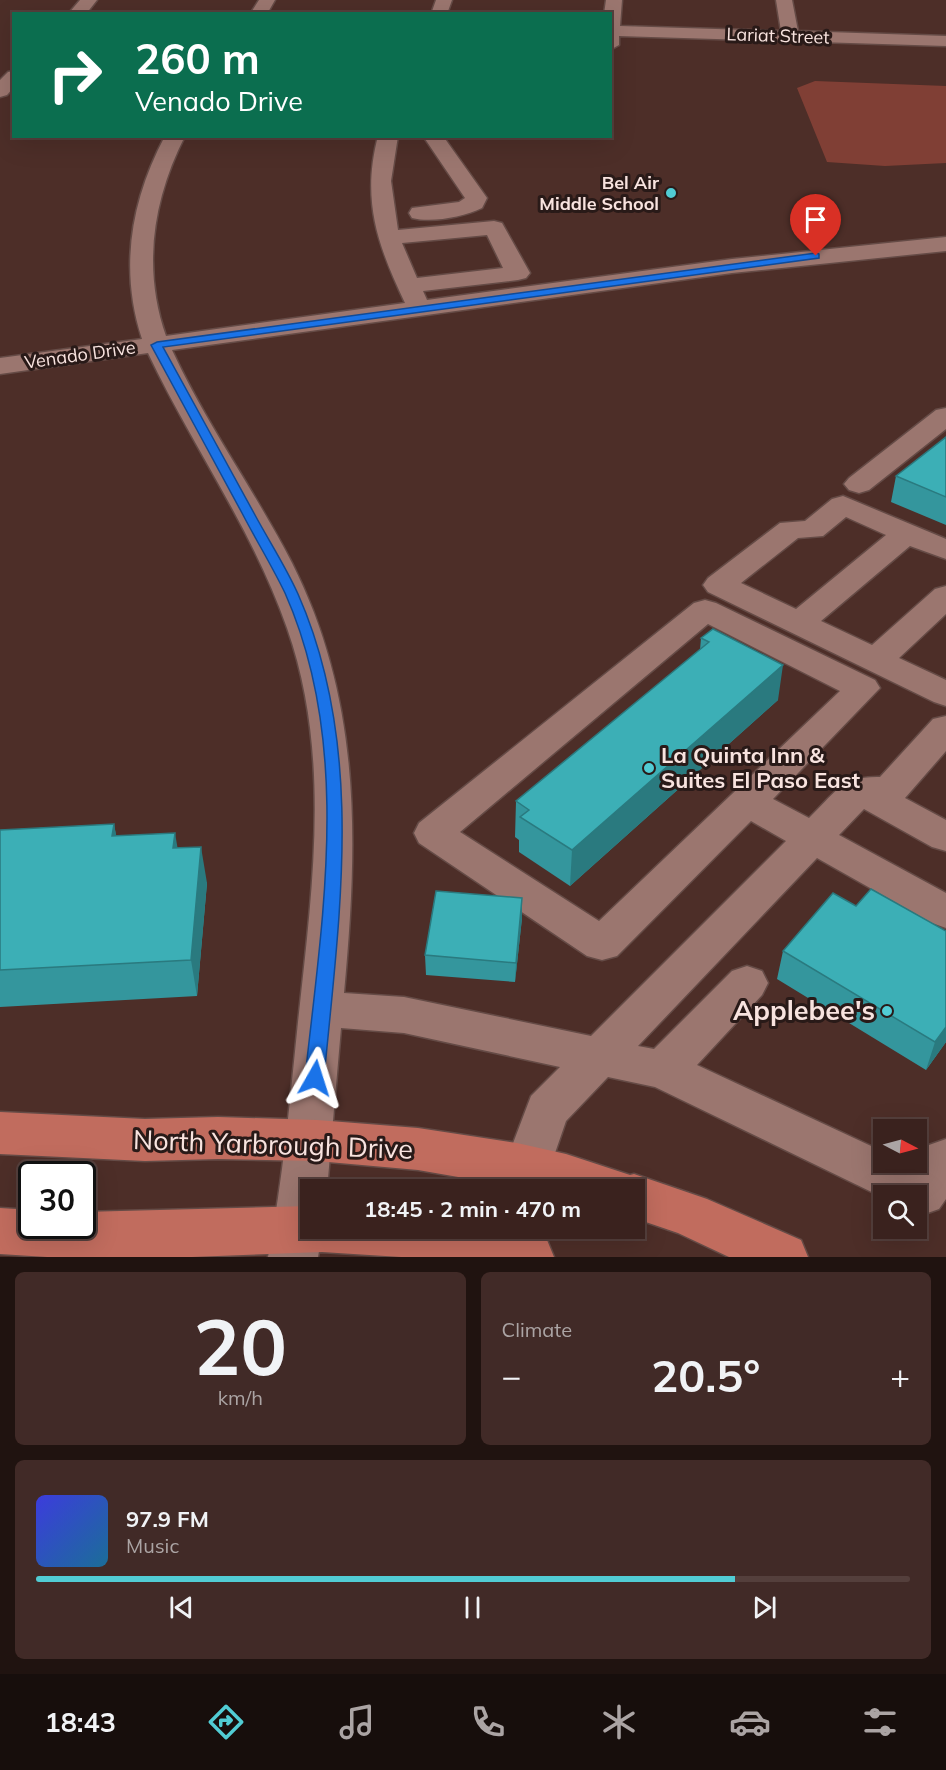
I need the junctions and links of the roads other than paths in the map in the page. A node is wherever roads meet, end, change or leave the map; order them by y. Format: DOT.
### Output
graph roads {
  1 [pos="89,0"];
  2 [pos="614,0"];
  3 [pos="784,0"];
  4 [pos="78,12"];
  5 [pos="612,24"];
  6 [pos="612,36"];
  7 [pos="791,37"];
  8 [pos="946,41"];
  9 [pos="174,138"];
  10 [pos="388,138"];
  11 [pos="434,138"];
  12 [pos="385,228"];
  13 [pos="946,244"];
  14 [pos="408,286"];
  15 [pos="420,309"];
  16 [pos="157,345"];
  17 [pos="0,366"];
  18 [pos="943,422"];
  19 [pos="859,484"];
  20 [pos="907,533"];
  21 [pos="946,550"];
  22 [pos="946,596"];
  23 [pos="799,623"];
  24 [pos="876,660"];
  25 [pos="946,694"];
  26 [pos="946,728"];
  27 [pos="860,790"];
  28 [pos="748,802"];
  29 [pos="946,837"];
  30 [pos="813,838"];
  31 [pos="946,912"];
  32 [pos="747,983"];
  33 [pos="322,1009"];
  34 [pos="599,1056"];
  35 [pos="663,1070"];
  36 [pos="0,1133"];
  37 [pos="308,1141"];
  38 [pos="946,1160"];
  39 [pos="528,1167"];
  40 [pos="572,1179"];
  41 [pos="645,1200"];
  42 [pos="0,1231"];
  43 [pos="296,1243"];
  44 [pos="191,1246"];
  45 [pos="427,1247"];
  46 [pos="529,1257"];
  47 [pos="783,1257"];
  1 -- 4 [label="street"];
  2 -- 5 [label="street"];
  3 -- 7 [label="street"];
  6 -- 7 [label="street, Lariat Street"];
  7 -- 8 [label="street, Lariat Street"];
  9 -- 16 [label="street"];
  10 -- 12 [label="street"];
  11 -- 12 [label="street"];
  12 -- 14 [label="street"];
  12 -- 14 [label="street"];
  13 -- 15 [label="street, Venado Drive"];
  14 -- 15 [label="street"];
  15 -- 16 [label="street, Venado Drive"];
  16 -- 17 [label="street, Venado Drive"];
  16 -- 33 [label="street"];
  18 -- 19 [label="street"];
  20 -- 21 [label="street"];
  20 -- 23 [label="street"];
  20 -- 23 [label="street"];
  22 -- 24 [label="street"];
  23 -- 24 [label="street"];
  24 -- 25 [label="street"];
  26 -- 27 [label="street"];
  27 -- 29 [label="street"];
  27 -- 30 [label="street"];
  28 -- 28 [label="street"];
  28 -- 30 [label="street"];
  30 -- 31 [label="street"];
  30 -- 34 [label="street"];
  32 -- 35 [label="street"];
  33 -- 34 [label="street"];
  33 -- 37 [label="street"];
  34 -- 35 [label="street"];
  34 -- 39 [label="street"];
  35 -- 38 [label="street"];
  36 -- 37 [label="main road, North Yarbrough Drive"];
  37 -- 39 [label="main road, North Yarbrough Drive"];
  37 -- 43 [label="street"];
  39 -- 40 [label="main road, North Yarbrough Drive"];
  41 -- 47 [label="main road"];
  42 -- 44 [label="main road"];
  43 -- 44 [label="main road"];
  43 -- 45 [label="main road"];
  45 -- 46 [label="main road"];
}
